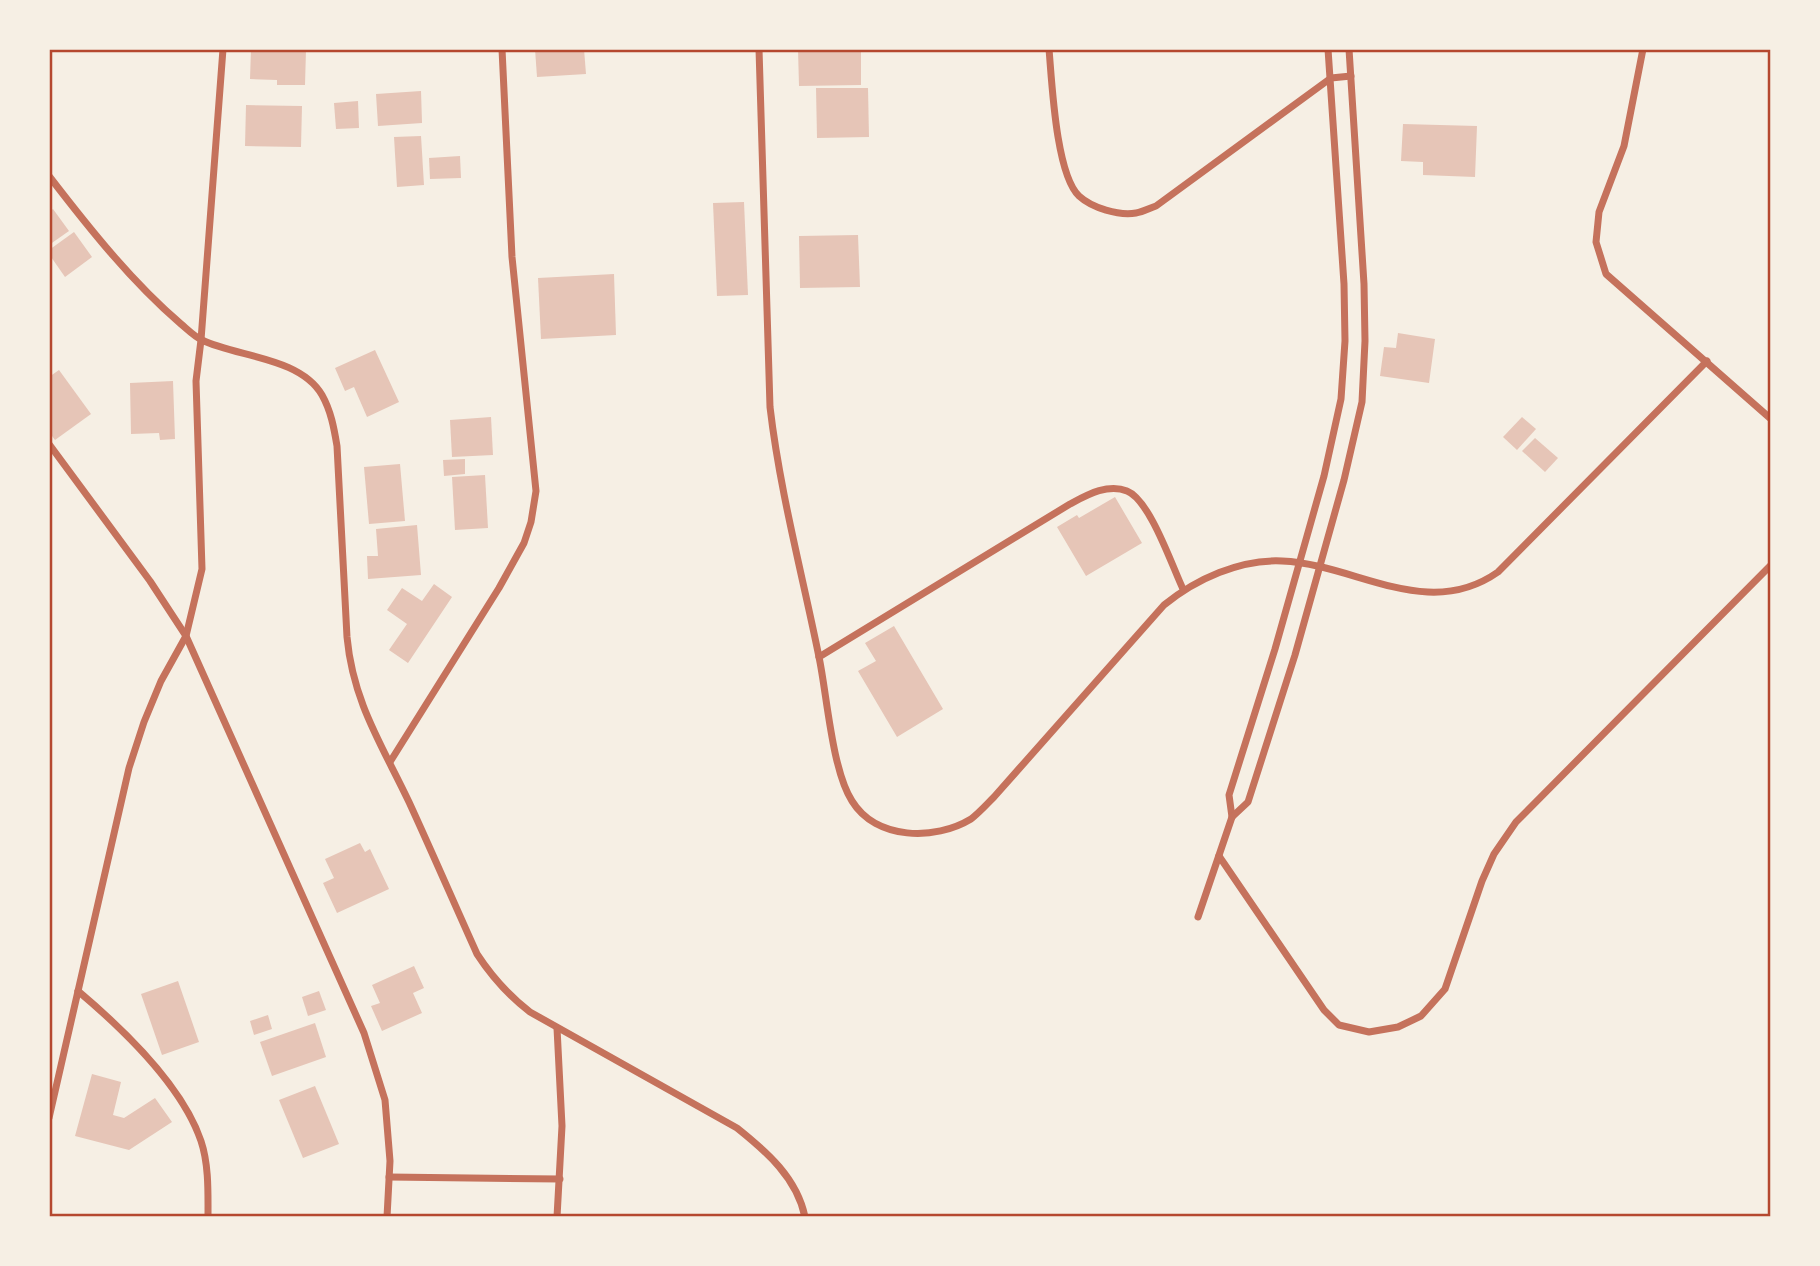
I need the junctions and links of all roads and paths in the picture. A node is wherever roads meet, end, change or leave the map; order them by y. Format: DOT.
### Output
graph roads {
  1 [pos="223,49"];
  2 [pos="502,49"];
  3 [pos="759,49"];
  4 [pos="1049,49"];
  5 [pos="1328,49"];
  6 [pos="1349,49"];
  7 [pos="1643,49"];
  8 [pos="1351,76"];
  9 [pos="1331,78"];
  10 [pos="49,176"];
  11 [pos="201,340"];
  12 [pos="1707,361"];
  13 [pos="1771,419"];
  14 [pos="49,444"];
  15 [pos="1299,563"];
  16 [pos="1771,565"];
  17 [pos="1320,567"];
  18 [pos="1183,589"];
  19 [pos="186,635"];
  20 [pos="819,657"];
  21 [pos="390,762"];
  22 [pos="1232,817"];
  23 [pos="1219,856"];
  24 [pos="1198,917"];
  25 [pos="78,991"];
  26 [pos="557,1028"];
  27 [pos="49,1118"];
  28 [pos="389,1177"];
  29 [pos="560,1179"];
  30 [pos="208,1217"];
  31 [pos="387,1217"];
  32 [pos="557,1217"];
  33 [pos="805,1217"];
  1 -- 11 [label="street"];
  2 -- 21 [label="street"];
  3 -- 20 [label="street"];
  4 -- 9 [label="street"];
  5 -- 9 [label="street"];
  6 -- 8 [label="street"];
  7 -- 12 [label="street"];
  8 -- 9 [label="street"];
  8 -- 17 [label="street"];
  9 -- 15 [label="street"];
  10 -- 11 [label="street"];
  11 -- 19 [label="street"];
  11 -- 21 [label="street"];
  12 -- 13 [label="street"];
  12 -- 17 [label="street"];
  14 -- 19 [label="street"];
  15 -- 17 [label="street"];
  15 -- 18 [label="street"];
  15 -- 22 [label="street"];
  16 -- 23 [label="street"];
  17 -- 22 [label="street"];
  18 -- 20 [label="street"];
  18 -- 20 [label="street"];
  19 -- 25 [label="street"];
  19 -- 28 [label="street"];
  21 -- 26 [label="street"];
  22 -- 23 [label="street"];
  23 -- 24 [label="street"];
  25 -- 27 [label="street"];
  25 -- 30 [label="street"];
  26 -- 29 [label="street"];
  26 -- 33 [label="street"];
  28 -- 29 [label="street"];
  28 -- 31 [label="street"];
  29 -- 32 [label="street"];
}
